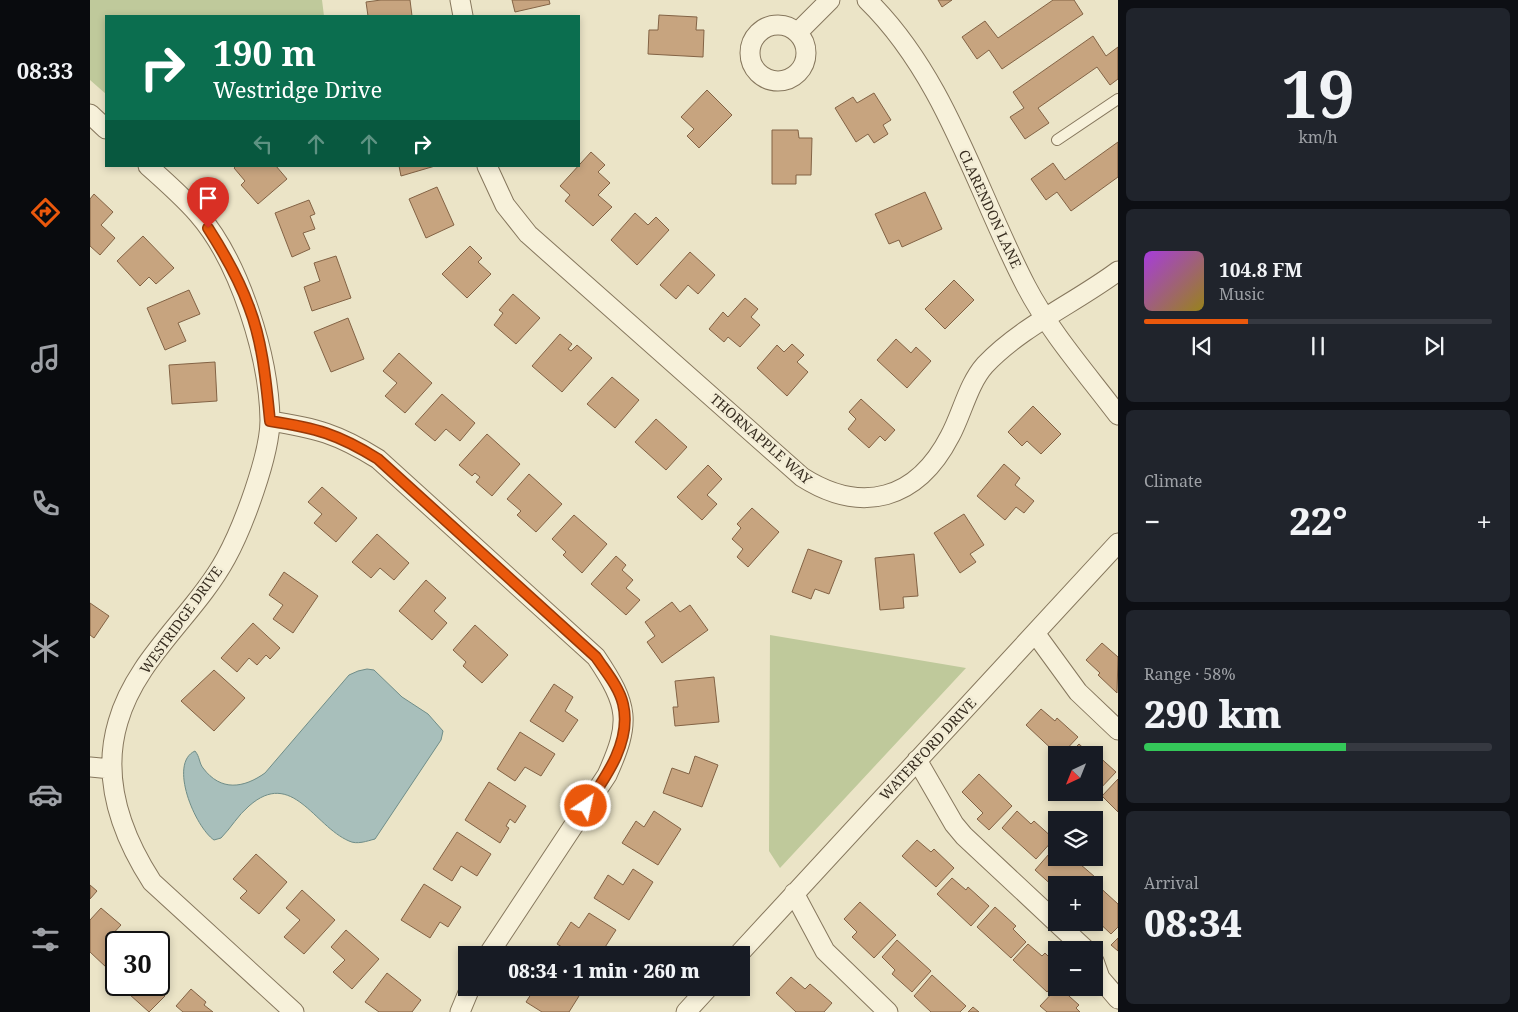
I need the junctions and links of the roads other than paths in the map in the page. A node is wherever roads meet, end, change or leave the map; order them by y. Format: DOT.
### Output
graph roads {
  1 [pos="460,0"];
  2 [pos="830,0"];
  3 [pos="867,0"];
  4 [pos="462,15"];
  5 [pos="798,32"];
  6 [pos="1118,99"];
  7 [pos="90,114"];
  8 [pos="105,128"];
  9 [pos="1057,140"];
  10 [pos="149,167"];
  11 [pos="487,167"];
  12 [pos="1118,271"];
  13 [pos="1046,318"];
  14 [pos="1118,416"];
  15 [pos="270,421"];
  16 [pos="1118,543"];
  17 [pos="1035,633"];
  18 [pos="1118,730"];
  19 [pos="917,760"];
  20 [pos="90,768"];
  21 [pos="111,769"];
  22 [pos="794,893"];
  23 [pos="1048,915"];
  24 [pos="1066,931"];
  25 [pos="1076,941"];
  26 [pos="494,946"];
  27 [pos="746,946"];
  28 [pos="1103,982"];
  29 [pos="467,996"];
  30 [pos="701,996"];
  31 [pos="1118,999"];
  32 [pos="294,1012"];
  33 [pos="460,1012"];
  34 [pos="686,1012"];
  35 [pos="888,1012"];
  1 -- 4 [label="street"];
  2 -- 5 [label="street"];
  3 -- 13 [label="street, CLARENDON LANE"];
  6 -- 9 [label="lane"];
  7 -- 8 [label="street"];
  10 -- 15 [label="street, WESTRIDGE DRIVE"];
  11 -- 13 [label="street, THORNAPPLE WAY"];
  12 -- 13 [label="street, THORNAPPLE WAY"];
  13 -- 14 [label="street, CLARENDON LANE"];
  15 -- 21 [label="street, WESTRIDGE DRIVE"];
  15 -- 26 [label="street"];
  16 -- 17 [label="street, WATERFORD DRIVE"];
  17 -- 18 [label="street"];
  17 -- 19 [label="street, WATERFORD DRIVE"];
  19 -- 22 [label="street, WATERFORD DRIVE"];
  19 -- 23 [label="street"];
  20 -- 21 [label="street"];
  21 -- 32 [label="street, WESTRIDGE DRIVE"];
  22 -- 27 [label="street, WATERFORD DRIVE"];
  22 -- 35 [label="street"];
  24 -- 25 [label="street"];
  28 -- 31 [label="street"];
  29 -- 33 [label="street"];
  30 -- 34 [label="street"];
}
